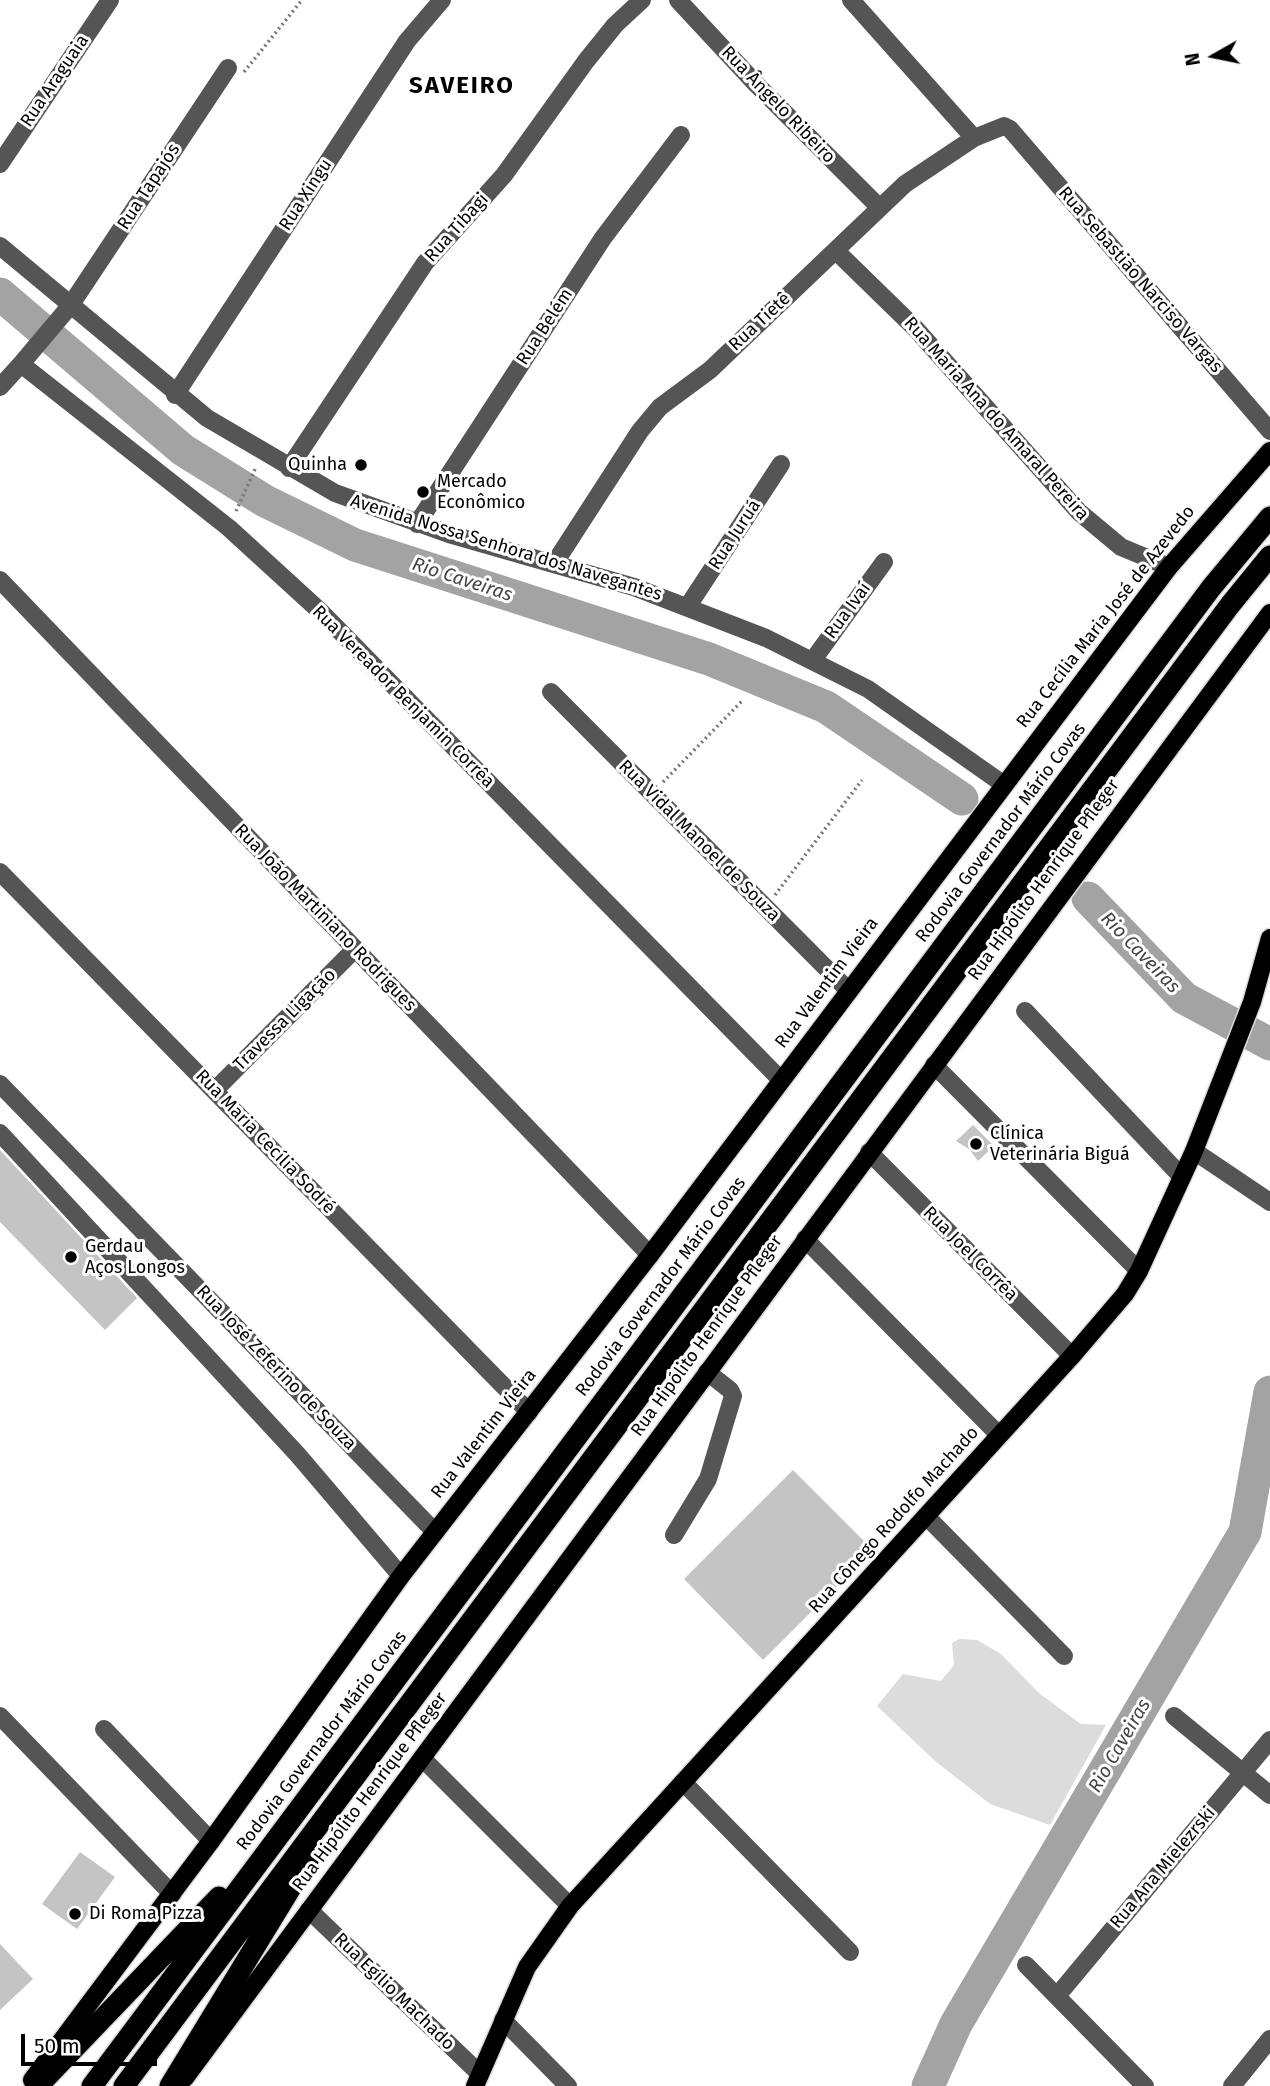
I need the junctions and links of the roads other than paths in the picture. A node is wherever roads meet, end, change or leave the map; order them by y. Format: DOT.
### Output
graph roads {
  1 [pos="110,0"];
  2 [pos="442,0"];
  3 [pos="642,0"];
  4 [pos="678,0"];
  5 [pos="850,0"];
  6 [pos="228,68"];
  7 [pos="1010,129"];
  8 [pos="681,135"];
  9 [pos="974,138"];
  10 [pos="0,164"];
  11 [pos="880,208"];
  12 [pos="0,246"];
  13 [pos="836,251"];
  14 [pos="70,306"];
  15 [pos="25,360"];
  16 [pos="0,387"];
  17 [pos="175,395"];
  18 [pos="1270,432"];
  19 [pos="1270,450"];
  20 [pos="781,464"];
  21 [pos="289,468"];
  22 [pos="1270,517"];
  23 [pos="417,524"];
  24 [pos="1270,556"];
  25 [pos="884,562"];
  26 [pos="554,564"];
  27 [pos="1169,567"];
  28 [pos="0,580"];
  29 [pos="688,606"];
  30 [pos="1270,613"];
  31 [pos="813,660"];
  32 [pos="551,692"];
  33 [pos="1003,784"];
  34 [pos="981,814"];
  35 [pos="0,872"];
  36 [pos="1270,938"];
  37 [pos="355,949"];
  38 [pos="848,990"];
  39 [pos="1025,1011"];
  40 [pos="934,1065"];
  41 [pos="781,1080"];
  42 [pos="0,1084"];
  43 [pos="215,1090"];
  44 [pos="0,1133"];
  45 [pos="1194,1151"];
  46 [pos="869,1153"];
  47 [pos="1182,1177"];
  48 [pos="1270,1202"];
  49 [pos="805,1239"];
  50 [pos="650,1255"];
  51 [pos="1139,1270"];
  52 [pos="1072,1356"];
  53 [pos="707,1372"];
  54 [pos="529,1412"];
  55 [pos="999,1435"];
  56 [pos="926,1516"];
  57 [pos="435,1532"];
  58 [pos="674,1535"];
  59 [pos="401,1576"];
  60 [pos="1065,1656"];
  61 [pos="0,1716"];
  62 [pos="1174,1716"];
  63 [pos="104,1729"];
  64 [pos="1270,1740"];
  65 [pos="376,1748"];
  66 [pos="422,1758"];
  67 [pos="1243,1773"];
  68 [pos="683,1783"];
  69 [pos="1270,1795"];
  70 [pos="284,1829"];
  71 [pos="211,1841"];
  72 [pos="172,1894"];
  73 [pos="570,1906"];
  74 [pos="309,1910"];
  75 [pos="850,1952"];
  76 [pos="1026,1965"];
  77 [pos="1057,1996"];
  78 [pos="503,2020"];
  79 [pos="1270,2039"];
  80 [pos="478,2080"];
  81 [pos="28,2086"];
  82 [pos="38,2086"];
  83 [pos="92,2086"];
  84 [pos="124,2086"];
  85 [pos="170,2086"];
  86 [pos="179,2086"];
  87 [pos="568,2086"];
  88 [pos="1145,2086"];
  89 [pos="1232,2086"];
  1 -- 10 [label="street, Rua Araguaia"];
  2 -- 17 [label="street, Rua Xingu"];
  3 -- 21 [label="street, Rua Tibagi"];
  4 -- 11 [label="street, Rua Ângelo Ribeiro"];
  5 -- 9 [label="street"];
  6 -- 14 [label="street, Rua Tapajós"];
  7 -- 9 [label="street, Rua Tietê"];
  7 -- 18 [label="street, Rua Sebastião Narciso Vargas"];
  8 -- 23 [label="street, Rua Belém"];
  9 -- 11 [label="street, Rua Tietê"];
  11 -- 13 [label="street, Rua Tietê"];
  12 -- 14 [label="street, Avenida Nossa Senhora dos Navegantes"];
  13 -- 26 [label="street, Rua Tietê"];
  13 -- 27 [label="street, Rua Maria Ana do Amaral Pereira"];
  14 -- 15 [label="street, Rua Tapajós"];
  14 -- 17 [label="street, Avenida Nossa Senhora dos Navegantes"];
  15 -- 16 [label="street"];
  15 -- 41 [label="street, Rua Vereador Benjamin Corrêa"];
  17 -- 21 [label="street, Avenida Nossa Senhora dos Navegantes"];
  19 -- 27 [label="main road, Rua Cecília Maria José de Azevedo"];
  20 -- 29 [label="street, Rua Juruá"];
  21 -- 23 [label="street, Avenida Nossa Senhora dos Navegantes"];
  22 -- 70 [label="highway, Rodovia Governador Mário Covas"];
  23 -- 26 [label="street, Avenida Nossa Senhora dos Navegantes"];
  24 -- 65 [label="highway"];
  25 -- 31 [label="street, Rua Ivaí"];
  26 -- 29 [label="street, Avenida Nossa Senhora dos Navegantes"];
  27 -- 33 [label="main road, Rua Cecília Maria José de Azevedo"];
  28 -- 37 [label="street, Rua João Martiniano Rodrigues"];
  29 -- 31 [label="street, Avenida Nossa Senhora dos Navegantes"];
  30 -- 40 [label="main road, Rua Hipólito Henrique Pfleger"];
  31 -- 33 [label="street, Avenida Nossa Senhora dos Navegantes"];
  32 -- 38 [label="street, Rua Vidal Manoel de Souza"];
  33 -- 34 [label="main road, Rua Cecília Maria José de Azevedo"];
  34 -- 38 [label="main road, Rua Valentim Vieira"];
  35 -- 43 [label="street, Rua Maria Cecília Sodré"];
  36 -- 45 [label="main road, Rua Cônego Rodolfo Machado"];
  37 -- 43 [label="street, Travessa Ligação"];
  37 -- 50 [label="street, Rua João Martiniano Rodrigues"];
  38 -- 41 [label="main road, Rua Valentim Vieira"];
  39 -- 47 [label="street"];
  40 -- 46 [label="main road, Rua Hipólito Henrique Pfleger"];
  40 -- 51 [label="street"];
  41 -- 50 [label="main road, Rua Valentim Vieira"];
  42 -- 57 [label="street, Rua José Zeferino de Souza"];
  43 -- 54 [label="street, Rua Maria Cecília Sodré"];
  44 -- 59 [label="street"];
  45 -- 47 [label="main road, Rua Cônego Rodolfo Machado"];
  45 -- 48 [label="street"];
  46 -- 49 [label="main road, Rua Hipólito Henrique Pfleger"];
  46 -- 52 [label="street, Rua Joel Corrêa"];
  47 -- 51 [label="main road, Rua Cônego Rodolfo Machado"];
  49 -- 53 [label="main road, Rua Hipólito Henrique Pfleger"];
  49 -- 55 [label="street"];
  50 -- 54 [label="main road, Rua Valentim Vieira"];
  51 -- 52 [label="main road, Rua Cônego Rodolfo Machado"];
  52 -- 55 [label="main road, Rua Cônego Rodolfo Machado"];
  53 -- 58 [label="street"];
  53 -- 66 [label="main road, Rua Hipólito Henrique Pfleger"];
  54 -- 57 [label="main road, Rua Valentim Vieira"];
  55 -- 56 [label="main road, Rua Cônego Rodolfo Machado"];
  56 -- 60 [label="street"];
  56 -- 68 [label="main road, Rua Cônego Rodolfo Machado"];
  57 -- 59 [label="main road, Rua Valentim Vieira"];
  59 -- 71 [label="main road, Rua Valentim Vieira"];
  61 -- 72 [label="street"];
  62 -- 67 [label="street"];
  63 -- 71 [label="street"];
  64 -- 67 [label="street, Rua Ana Mielezrski"];
  65 -- 84 [label="highway"];
  65 -- 85 [label="highway"];
  66 -- 73 [label="street"];
  66 -- 74 [label="main road, Rua Hipólito Henrique Pfleger"];
  67 -- 69 [label="street"];
  67 -- 77 [label="street, Rua Ana Mielezrski"];
  68 -- 73 [label="main road, Rua Cônego Rodolfo Machado"];
  68 -- 75 [label="street"];
  70 -- 82 [label="highway"];
  70 -- 83 [label="highway, Rodovia Governador Mário Covas"];
  71 -- 72 [label="main road, Rua Valentim Vieira"];
  72 -- 81 [label="main road, Rua Valentim Vieira"];
  73 -- 78 [label="main road, Rua Cônego Rodolfo Machado"];
  74 -- 80 [label="street, Rua Egílio Machado"];
  74 -- 86 [label="main road, Rua Hipólito Henrique Pfleger"];
  76 -- 77 [label="street"];
  77 -- 88 [label="street"];
  78 -- 80 [label="main road, Rua Cônego Rodolfo Machado"];
  78 -- 87 [label="street"];
  79 -- 89 [label="street"];
}
